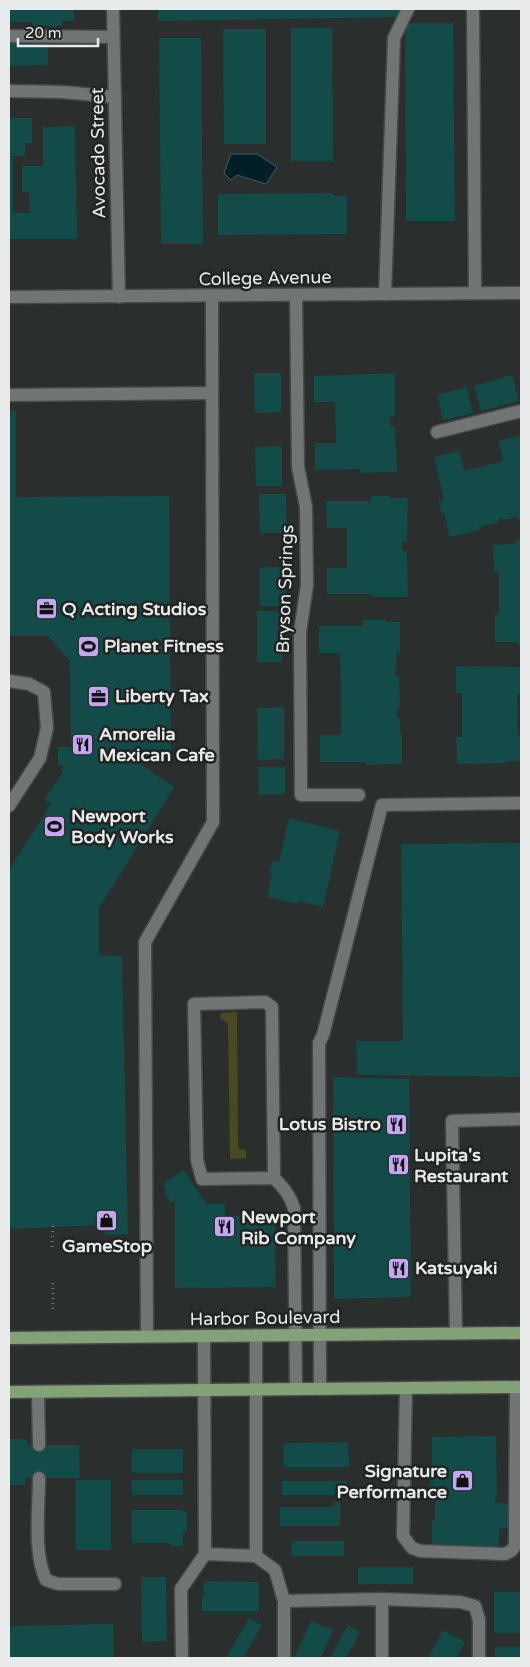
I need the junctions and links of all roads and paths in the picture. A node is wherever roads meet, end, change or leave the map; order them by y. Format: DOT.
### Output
graph roads {
  1 [pos="113,9"];
  2 [pos="408,9"];
  3 [pos="473,9"];
  4 [pos="9,36"];
  5 [pos="113,37"];
  6 [pos="9,91"];
  7 [pos="114,98"];
  8 [pos="475,293"];
  9 [pos="521,293"];
  10 [pos="385,294"];
  11 [pos="212,296"];
  12 [pos="296,296"];
  13 [pos="118,297"];
  14 [pos="9,298"];
  15 [pos="211,394"];
  16 [pos="9,395"];
  17 [pos="521,411"];
  18 [pos="437,432"];
  19 [pos="9,681"];
  20 [pos="359,795"];
  21 [pos="521,803"];
  22 [pos="9,806"];
  23 [pos="521,1120"];
  24 [pos="274,1178"];
  25 [pos="53,1226"];
  26 [pos="52,1246"];
  27 [pos="53,1284"];
  28 [pos="53,1310"];
  29 [pos="521,1332"];
  30 [pos="456,1333"];
  31 [pos="256,1335"];
  32 [pos="296,1335"];
  33 [pos="320,1335"];
  34 [pos="147,1336"];
  35 [pos="204,1336"];
  36 [pos="9,1338"];
  37 [pos="518,1387"];
  38 [pos="406,1388"];
  39 [pos="256,1389"];
  40 [pos="296,1389"];
  41 [pos="320,1389"];
  42 [pos="204,1390"];
  43 [pos="9,1392"];
  44 [pos="38,1392"];
  45 [pos="39,1446"];
  46 [pos="39,1478"];
  47 [pos="205,1554"];
  48 [pos="256,1556"];
  49 [pos="115,1584"];
  50 [pos="382,1599"];
  51 [pos="284,1600"];
  52 [pos="182,1658"];
  53 [pos="284,1658"];
  54 [pos="382,1658"];
  55 [pos="479,1658"];
  1 -- 5 [label="street, Avocado Street"];
  2 -- 10 [label="street"];
  3 -- 8 [label="street"];
  4 -- 5 [label="street"];
  5 -- 7 [label="street, Avocado Street"];
  6 -- 7 [label="street"];
  7 -- 13 [label="street, Avocado Street"];
  8 -- 9 [label="street, College Avenue"];
  8 -- 10 [label="street, College Avenue"];
  10 -- 12 [label="street, College Avenue"];
  11 -- 12 [label="street, College Avenue"];
  11 -- 13 [label="street, College Avenue"];
  11 -- 15 [label="street"];
  12 -- 20 [label="street, Bryson Springs"];
  13 -- 14 [label="street, College Avenue"];
  15 -- 16 [label="street"];
  15 -- 34 [label="street"];
  17 -- 18 [label="street"];
  19 -- 22 [label="street"];
  21 -- 33 [label="street"];
  23 -- 30 [label="street"];
  24 -- 24 [label="street"];
  24 -- 32 [label="street"];
  25 -- 26 [label="path"];
  27 -- 28 [label="path"];
  29 -- 30 [label="main road, Harbor Boulevard"];
  30 -- 33 [label="main road, Harbor Boulevard"];
  31 -- 32 [label="main road, Harbor Boulevard"];
  31 -- 35 [label="main road, Harbor Boulevard"];
  31 -- 39 [label="street"];
  32 -- 33 [label="main road, Harbor Boulevard"];
  32 -- 40 [label="street"];
  33 -- 41 [label="street"];
  34 -- 35 [label="main road, Harbor Boulevard"];
  34 -- 36 [label="main road, Harbor Boulevard"];
  35 -- 42 [label="street"];
  37 -- 38 [label="main road"];
  37 -- 38 [label="street"];
  38 -- 41 [label="main road"];
  39 -- 40 [label="main road"];
  39 -- 42 [label="main road"];
  39 -- 48 [label="street"];
  40 -- 41 [label="main road"];
  42 -- 44 [label="main road"];
  42 -- 47 [label="street"];
  43 -- 44 [label="main road"];
  44 -- 45 [label="street"];
  46 -- 49 [label="street"];
  47 -- 48 [label="street"];
  47 -- 52 [label="street"];
  48 -- 51 [label="street"];
  50 -- 51 [label="street"];
  50 -- 54 [label="street"];
  50 -- 55 [label="street"];
  51 -- 53 [label="street"];
}
